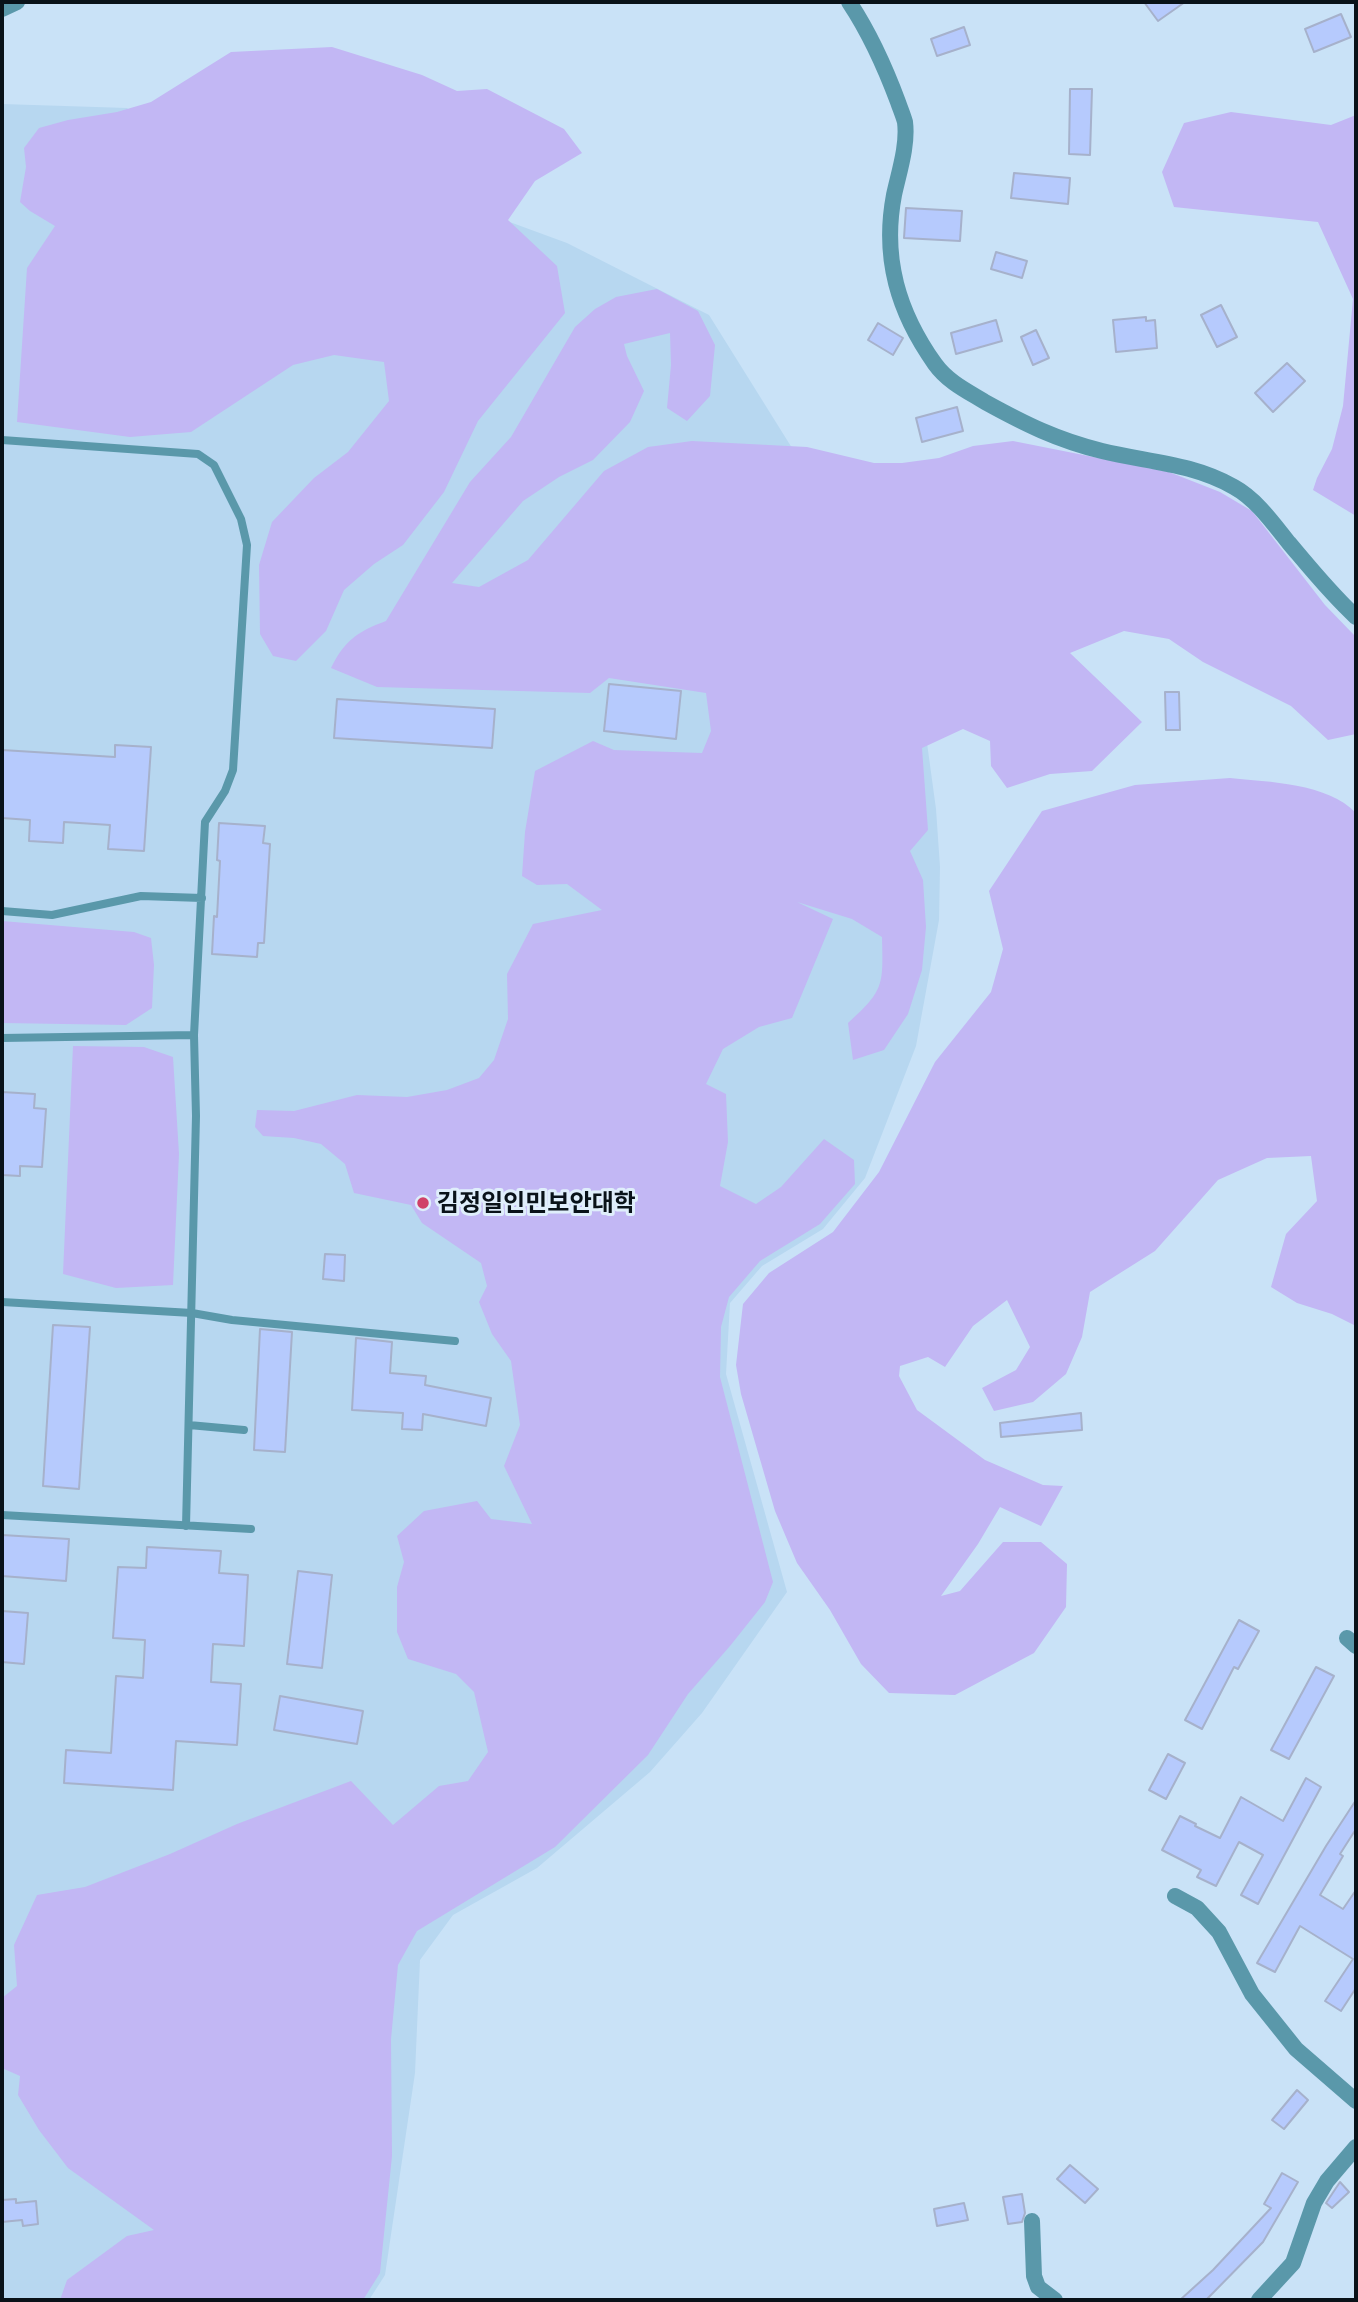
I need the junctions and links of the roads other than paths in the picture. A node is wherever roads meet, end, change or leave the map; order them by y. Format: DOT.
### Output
graph roads {
  1 [pos="17,2"];
  2 [pos="849,2"];
  3 [pos="2,9"];
  4 [pos="2,440"];
  5 [pos="1356,617"];
  6 [pos="202,898"];
  7 [pos="2,911"];
  8 [pos="194,1035"];
  9 [pos="2,1038"];
  10 [pos="2,1302"];
  11 [pos="192,1313"];
  12 [pos="455,1340"];
  13 [pos="189,1425"];
  14 [pos="244,1430"];
  15 [pos="2,1515"];
  16 [pos="186,1525"];
  17 [pos="251,1528"];
  18 [pos="1175,1896"];
  19 [pos="1356,2101"];
  20 [pos="1356,2147"];
  21 [pos="1032,2221"];
  22 [pos="1055,2300"];
  23 [pos="1259,2300"];
  1 -- 3 [label="street"];
  2 -- 5 [label="street"];
  4 -- 6 [label="lane"];
  6 -- 7 [label="lane"];
  6 -- 8 [label="lane"];
  8 -- 9 [label="lane"];
  8 -- 11 [label="lane"];
  10 -- 11 [label="lane"];
  11 -- 12 [label="lane"];
  11 -- 13 [label="lane"];
  13 -- 14 [label="lane"];
  13 -- 16 [label="lane"];
  15 -- 16 [label="lane"];
  16 -- 17 [label="lane"];
  18 -- 19 [label="street"];
  20 -- 23 [label="street"];
  21 -- 22 [label="street"];
}
